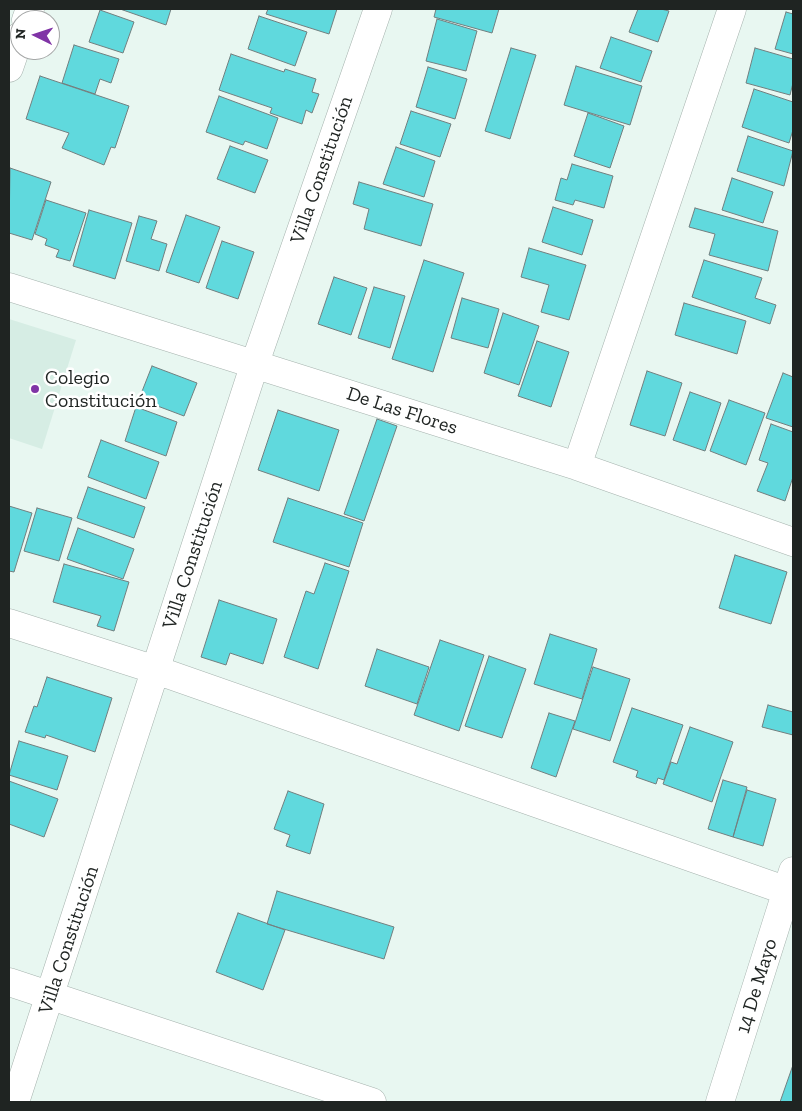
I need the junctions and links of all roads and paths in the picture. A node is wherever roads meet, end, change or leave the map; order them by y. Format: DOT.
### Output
graph roads {
  1 [pos="378,9"];
  2 [pos="732,9"];
  3 [pos="9,287"];
  4 [pos="255,364"];
  5 [pos="577,466"];
  6 [pos="793,542"];
  7 [pos="9,623"];
  8 [pos="156,670"];
  9 [pos="791,885"];
  10 [pos="9,982"];
  11 [pos="51,996"];
  12 [pos="15,1102"];
  13 [pos="372,1102"];
  14 [pos="720,1102"];
  1 -- 4 [label="street, Villa Constitución"];
  2 -- 5 [label="street"];
  3 -- 4 [label="street, De Las Flores"];
  4 -- 5 [label="street, De Las Flores"];
  4 -- 8 [label="street, Villa Constitución"];
  5 -- 6 [label="street, De Las Flores"];
  7 -- 8 [label="street"];
  8 -- 9 [label="street"];
  8 -- 11 [label="street, Villa Constitución"];
  9 -- 14 [label="street, 14 De Mayo"];
  10 -- 11 [label="street"];
  11 -- 12 [label="street, Villa Constitución"];
  11 -- 13 [label="street"];
}
